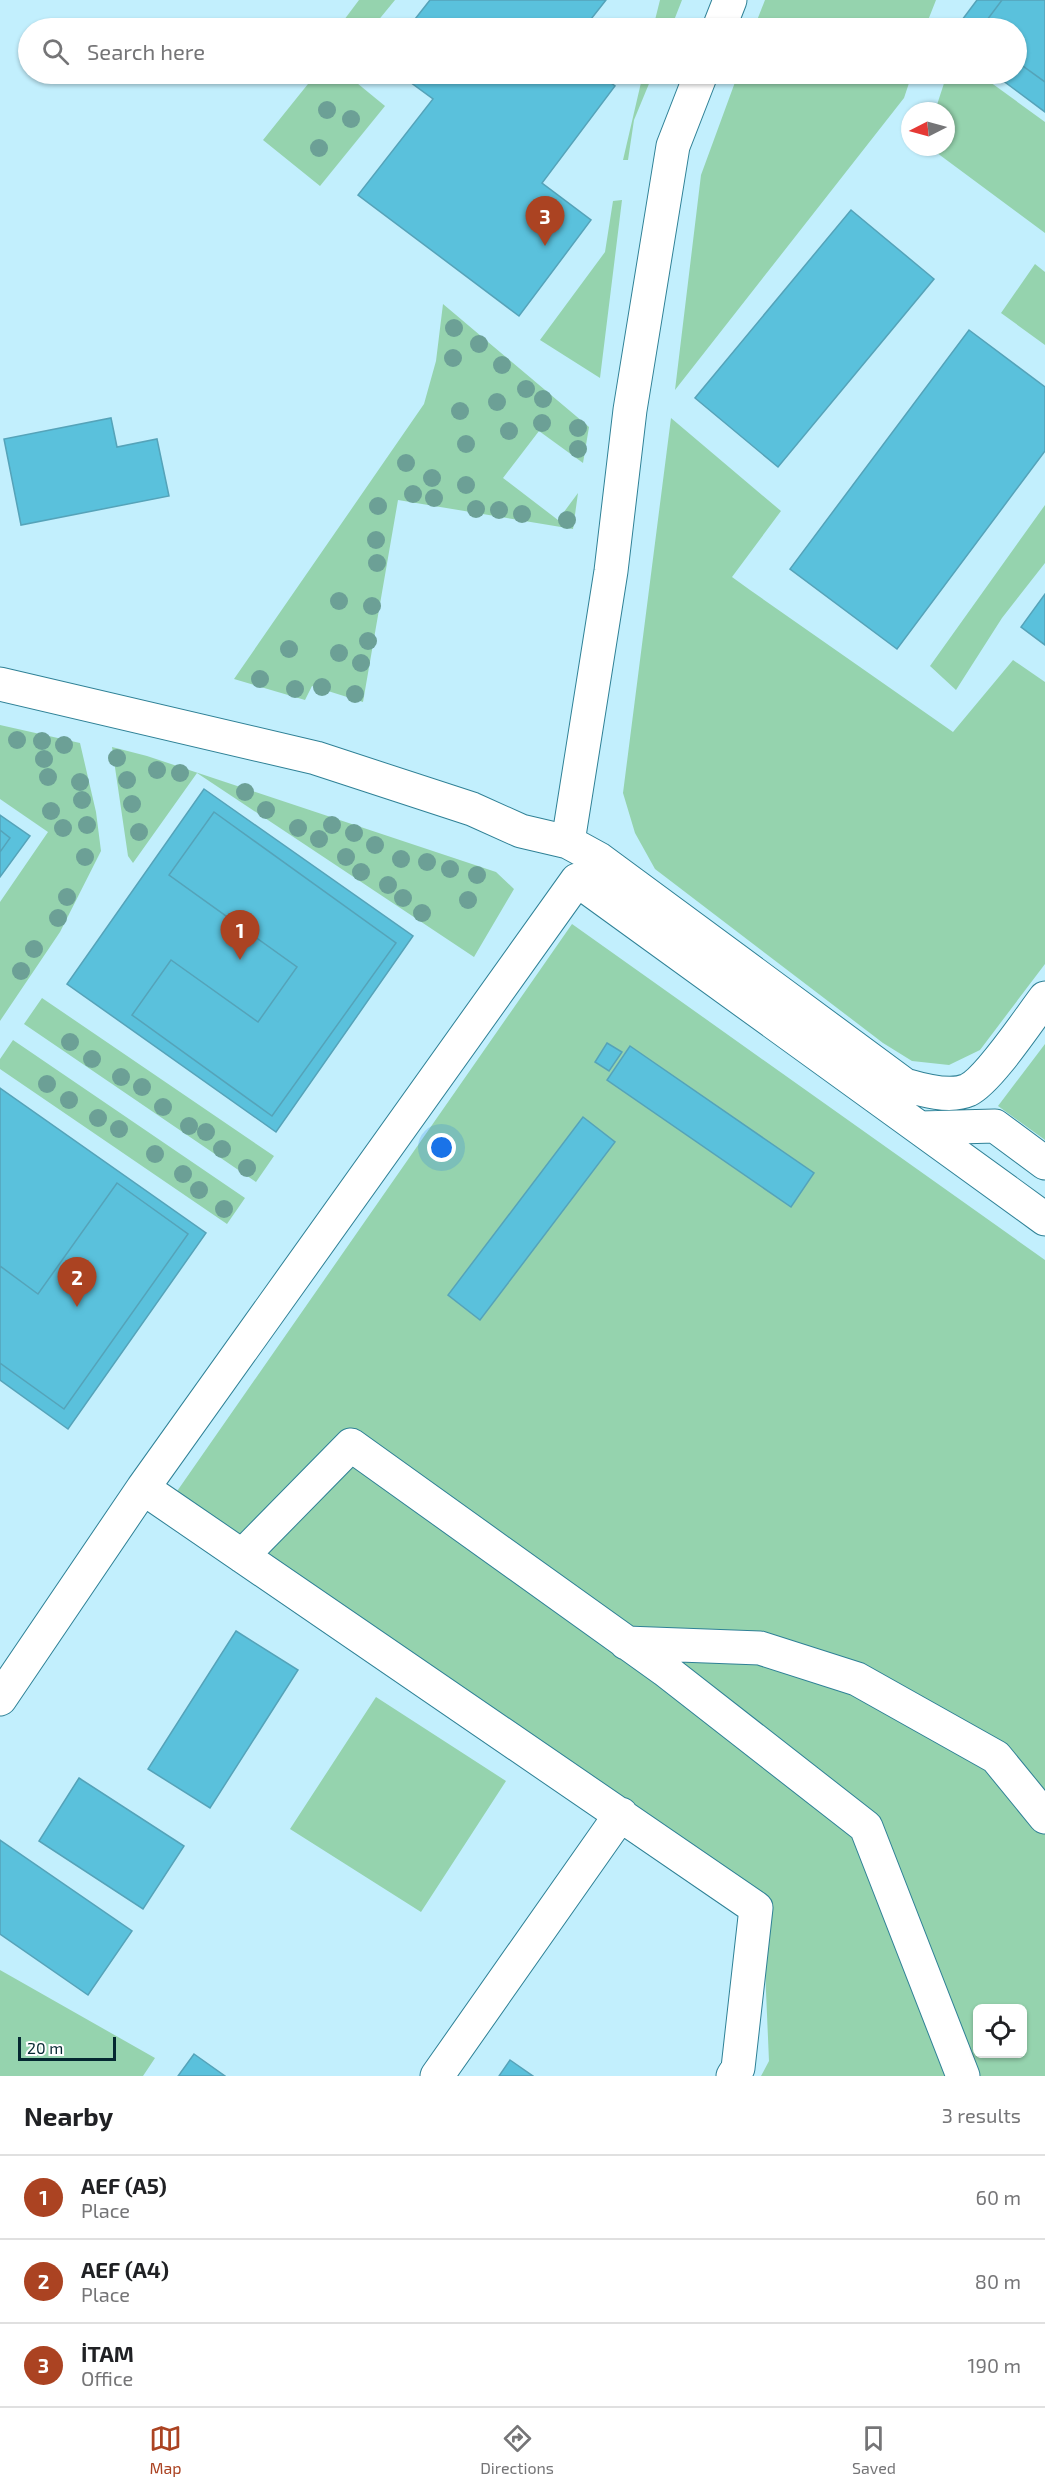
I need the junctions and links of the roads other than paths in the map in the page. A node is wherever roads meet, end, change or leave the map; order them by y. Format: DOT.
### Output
graph roads {
  1 [pos="730,0"];
  2 [pos="723,18"];
  3 [pos="697,84"];
  4 [pos="0,684"];
  5 [pos="568,842"];
  6 [pos="1045,998"];
  7 [pos="920,1128"];
  8 [pos="1045,1162"];
  9 [pos="1045,1219"];
  10 [pos="143,1488"];
  11 [pos="242,1556"];
  12 [pos="626,1643"];
  13 [pos="0,1699"];
  14 [pos="621,1815"];
  15 [pos="1045,1816"];
  16 [pos="437,2076"];
  17 [pos="733,2076"];
  18 [pos="963,2076"];
  1 -- 2 [label="lane"];
  3 -- 5 [label="lane"];
  4 -- 5 [label="lane"];
  5 -- 6 [label="lane"];
  7 -- 8 [label="lane"];
  7 -- 9 [label="lane"];
  7 -- 10 [label="lane"];
  10 -- 11 [label="lane"];
  10 -- 13 [label="lane"];
  11 -- 12 [label="lane"];
  11 -- 14 [label="lane"];
  12 -- 15 [label="lane"];
  12 -- 18 [label="lane"];
  14 -- 16 [label="lane"];
  14 -- 17 [label="lane"];
}
